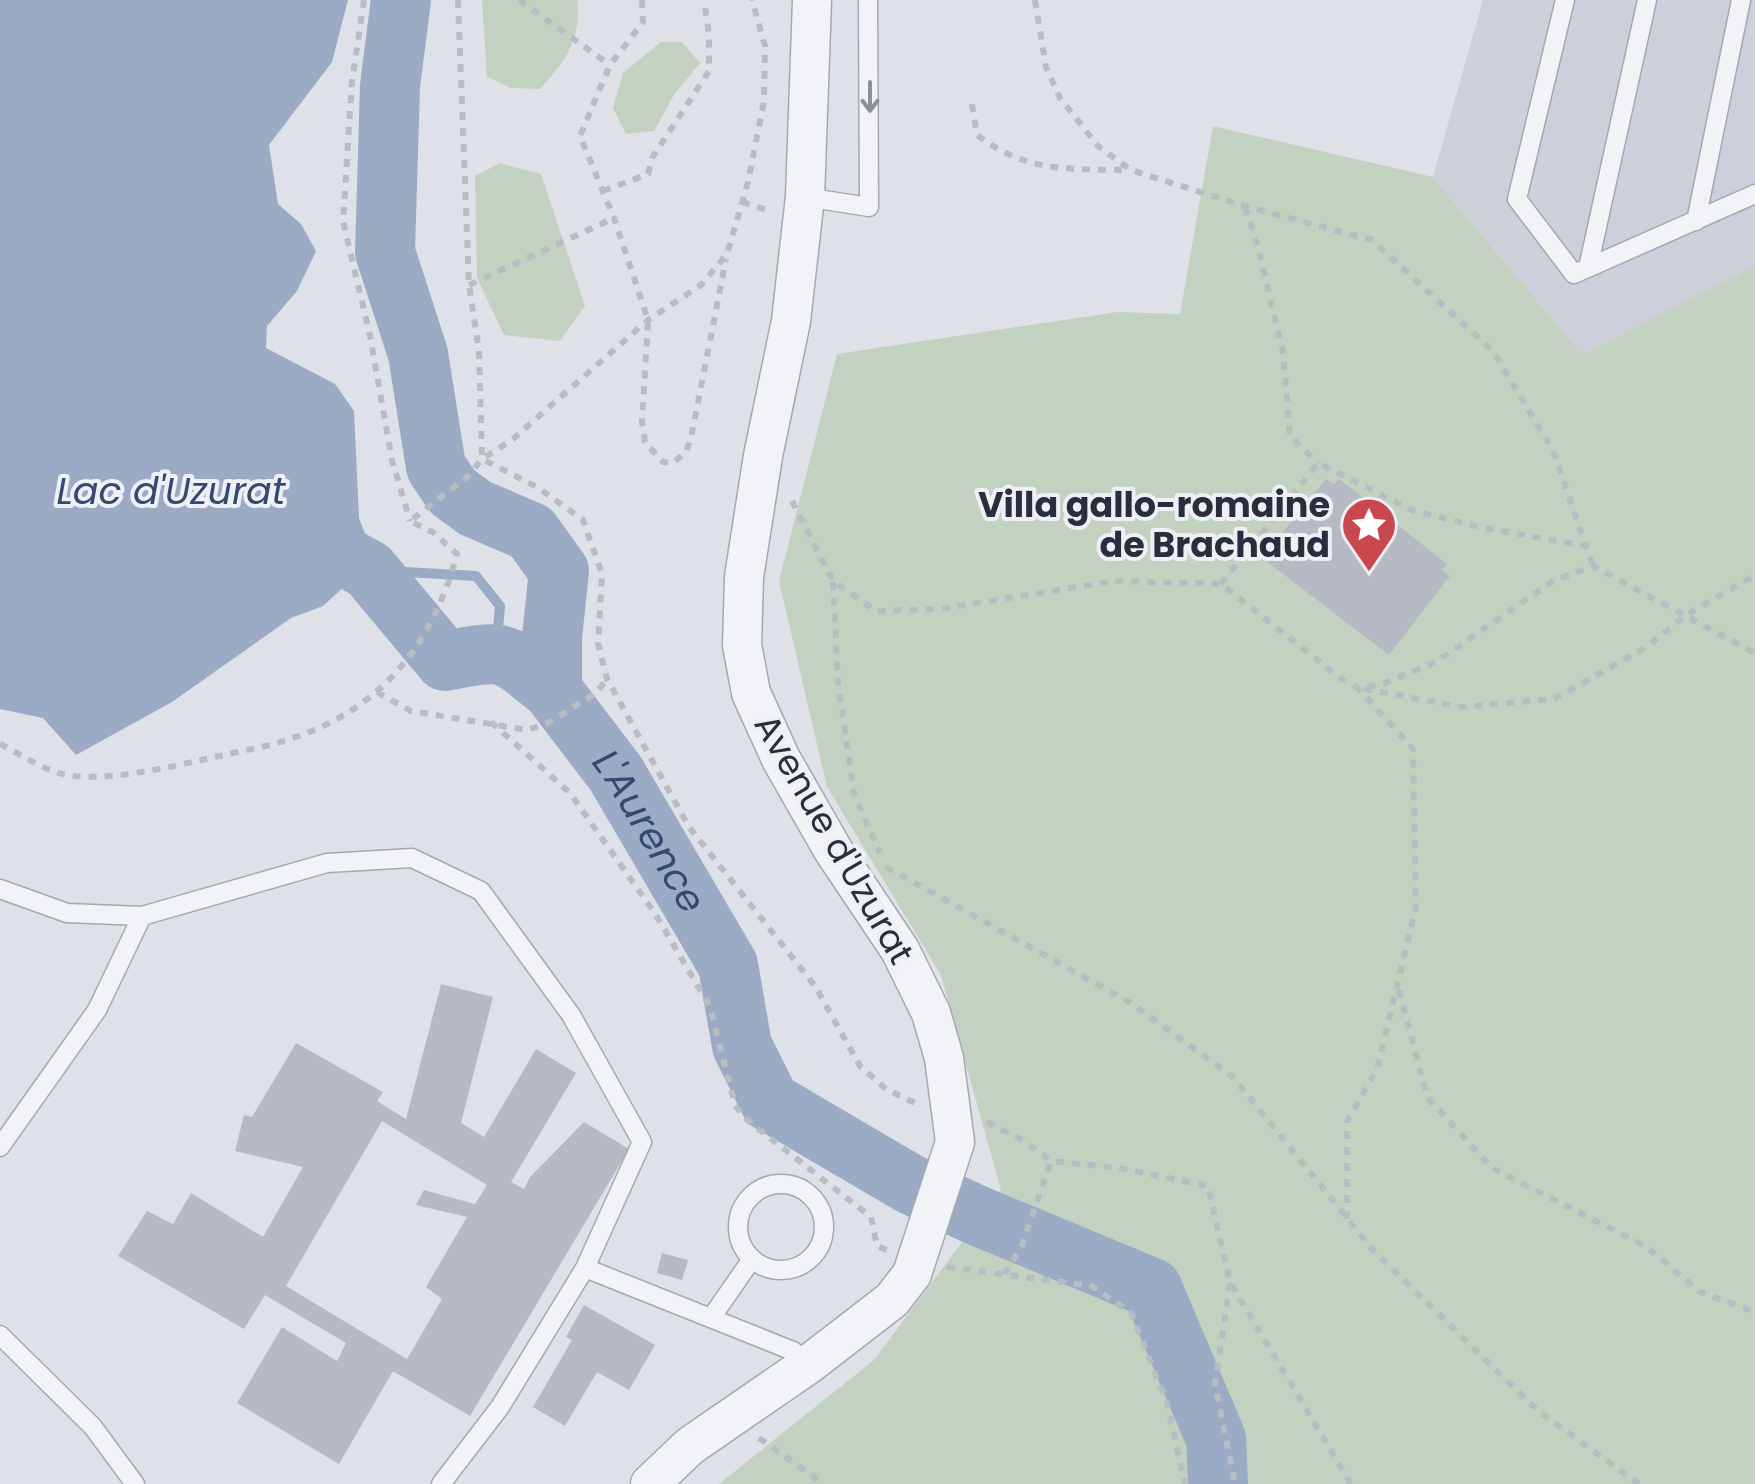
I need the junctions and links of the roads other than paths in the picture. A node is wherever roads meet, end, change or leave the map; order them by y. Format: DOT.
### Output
graph roads {
  1 [pos="812,0"];
  2 [pos="868,0"];
  3 [pos="1565,0"];
  4 [pos="1647,0"];
  5 [pos="1741,0"];
  6 [pos="1755,194"];
  7 [pos="805,197"];
  8 [pos="1696,221"];
  9 [pos="1588,268"];
  10 [pos="0,889"];
  11 [pos="142,916"];
  12 [pos="0,1147"];
  13 [pos="752,1260"];
  14 [pos="585,1268"];
  15 [pos="711,1318"];
  16 [pos="0,1335"];
  17 [pos="809,1364"];
  18 [pos="135,1484"];
  19 [pos="441,1484"];
  20 [pos="650,1484"];
  1 -- 7 [label="street, Avenue d'Uzurat"];
  2 -- 7 [label="lane, one-way"];
  3 -- 9 [label="lane"];
  4 -- 9 [label="lane"];
  5 -- 8 [label="lane"];
  6 -- 8 [label="lane"];
  7 -- 17 [label="street, Avenue d'Uzurat"];
  8 -- 9 [label="lane"];
  10 -- 11 [label="lane"];
  11 -- 12 [label="lane"];
  11 -- 14 [label="lane"];
  13 -- 13 [label="lane"];
  13 -- 15 [label="lane"];
  14 -- 15 [label="lane"];
  14 -- 19 [label="lane"];
  15 -- 17 [label="lane"];
  16 -- 18 [label="lane"];
  17 -- 20 [label="street, Avenue d'Uzurat"];
}
